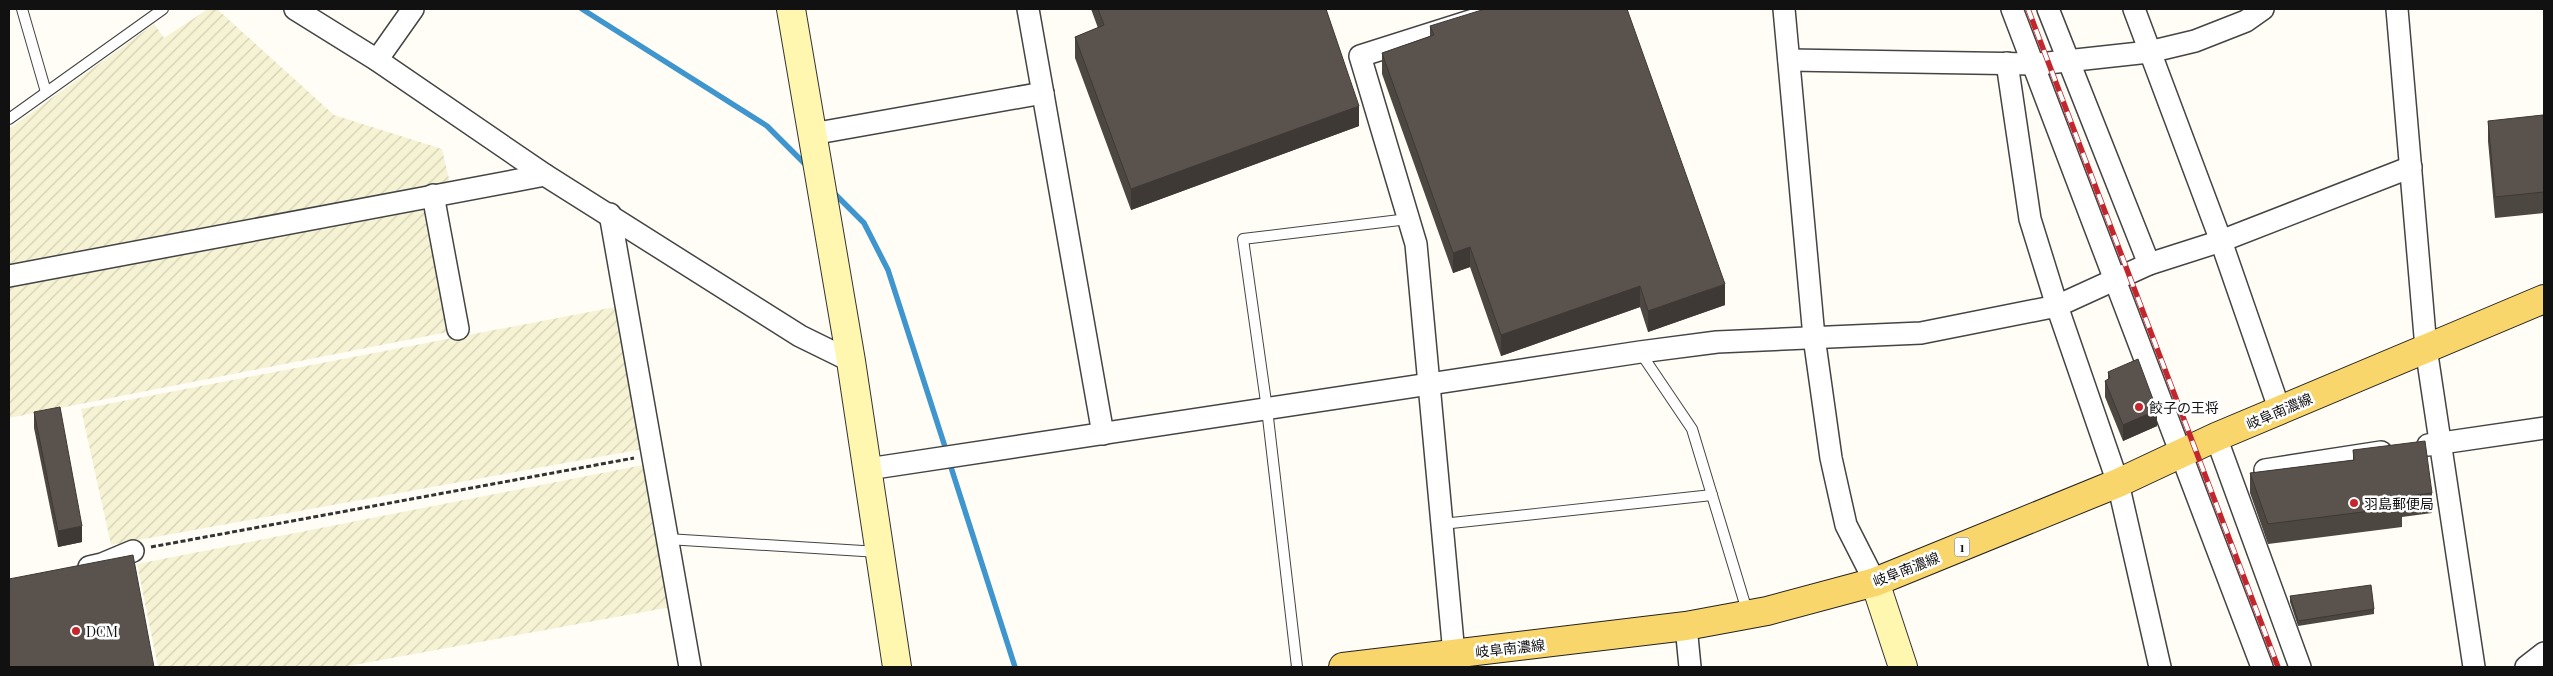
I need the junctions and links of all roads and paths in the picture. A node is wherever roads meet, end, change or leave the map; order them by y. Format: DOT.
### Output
graph roads {
  1 [pos="22,9"];
  2 [pos="163,9"];
  3 [pos="295,9"];
  4 [pos="413,9"];
  5 [pos="791,9"];
  6 [pos="1028,9"];
  7 [pos="1508,9"];
  8 [pos="1784,9"];
  9 [pos="2012,9"];
  10 [pos="2048,9"];
  11 [pos="2134,9"];
  12 [pos="2263,9"];
  13 [pos="2397,9"];
  14 [pos="2149,52"];
  15 [pos="378,60"];
  16 [pos="1789,60"];
  17 [pos="2068,60"];
  18 [pos="2007,63"];
  19 [pos="2032,64"];
  20 [pos="46,92"];
  21 [pos="1043,93"];
  22 [pos="9,119"];
  23 [pos="812,136"];
  24 [pos="2411,167"];
  25 [pos="545,175"];
  26 [pos="433,195"];
  27 [pos="610,214"];
  28 [pos="1408,219"];
  29 [pos="2221,241"];
  30 [pos="2149,264"];
  31 [pos="9,276"];
  32 [pos="2116,279"];
  33 [pos="2544,299"];
  34 [pos="2057,306"];
  35 [pos="458,329"];
  36 [pos="1814,337"];
  37 [pos="2426,348"];
  38 [pos="1640,352"];
  39 [pos="851,361"];
  40 [pos="1430,385"];
  41 [pos="1267,409"];
  42 [pos="2280,411"];
  43 [pos="2544,428"];
  44 [pos="1103,434"];
  45 [pos="2216,437"];
  46 [pos="2442,443"];
  47 [pos="2182,453"];
  48 [pos="652,454"];
  49 [pos="868,469"];
  50 [pos="2266,470"];
  51 [pos="2118,484"];
  52 [pos="1712,495"];
  53 [pos="1442,524"];
  54 [pos="667,540"];
  55 [pos="133,551"];
  56 [pos="880,552"];
  57 [pos="65,571"];
  58 [pos="1875,582"];
  59 [pos="1748,614"];
  60 [pos="1686,626"];
  61 [pos="2544,653"];
  62 [pos="1462,658"];
  63 [pos="1356,666"];
  64 [pos="690,667"];
  65 [pos="897,667"];
  66 [pos="1297,667"];
  67 [pos="1690,667"];
  68 [pos="1903,667"];
  69 [pos="2160,667"];
  70 [pos="2262,667"];
  71 [pos="2300,667"];
  72 [pos="2474,667"];
  73 [pos="2526,667"];
  1 -- 20 [label="lane"];
  2 -- 20 [label="lane"];
  3 -- 15 [label="street"];
  4 -- 15 [label="street"];
  5 -- 23 [label="street"];
  6 -- 21 [label="street"];
  7 -- 28 [label="street"];
  8 -- 16 [label="street"];
  9 -- 19 [label="street"];
  10 -- 17 [label="street"];
  11 -- 14 [label="street"];
  12 -- 14 [label="street"];
  13 -- 24 [label="street"];
  14 -- 17 [label="street"];
  14 -- 29 [label="street"];
  15 -- 25 [label="street"];
  16 -- 18 [label="street"];
  16 -- 36 [label="street"];
  17 -- 19 [label="street"];
  17 -- 30 [label="street"];
  18 -- 19 [label="street"];
  18 -- 34 [label="street"];
  19 -- 32 [label="street"];
  20 -- 22 [label="lane"];
  21 -- 23 [label="street"];
  21 -- 44 [label="street"];
  23 -- 39 [label="street"];
  24 -- 29 [label="street"];
  24 -- 37 [label="street"];
  25 -- 26 [label="street"];
  25 -- 27 [label="street"];
  26 -- 31 [label="street"];
  26 -- 35 [label="street"];
  27 -- 39 [label="street"];
  27 -- 48 [label="street"];
  28 -- 40 [label="street"];
  28 -- 41 [label="lane"];
  29 -- 30 [label="street"];
  29 -- 42 [label="street"];
  30 -- 32 [label="street"];
  32 -- 34 [label="street"];
  32 -- 47 [label="street"];
  33 -- 37 [label="main road, 岐阜南濃線 / 1"];
  34 -- 36 [label="street"];
  34 -- 51 [label="street"];
  36 -- 38 [label="street"];
  36 -- 58 [label="street"];
  37 -- 42 [label="main road, 岐阜南濃線 / 1"];
  37 -- 46 [label="street"];
  38 -- 40 [label="street"];
  38 -- 52 [label="lane"];
  39 -- 49 [label="street"];
  40 -- 41 [label="street"];
  40 -- 53 [label="street"];
  41 -- 44 [label="street"];
  41 -- 66 [label="lane"];
  42 -- 45 [label="main road, 岐阜南濃線 / 1"];
  43 -- 46 [label="street"];
  44 -- 49 [label="street"];
  45 -- 47 [label="main road, 岐阜南濃線 / 1"];
  45 -- 71 [label="street"];
  46 -- 50 [label="street"];
  46 -- 72 [label="street"];
  47 -- 51 [label="main road, 岐阜南濃線 / 1"];
  47 -- 70 [label="street"];
  48 -- 54 [label="street"];
  48 -- 55 [label="path"];
  49 -- 56 [label="street"];
  51 -- 58 [label="main road, 岐阜南濃線 / 1"];
  51 -- 69 [label="street"];
  52 -- 53 [label="lane"];
  52 -- 59 [label="lane"];
  53 -- 62 [label="street"];
  54 -- 56 [label="lane"];
  54 -- 64 [label="street"];
  55 -- 57 [label="street"];
  56 -- 65 [label="street"];
  58 -- 59 [label="main road, 岐阜南濃線 / 1"];
  58 -- 68 [label="street"];
  59 -- 60 [label="main road, 岐阜南濃線 / 1"];
  60 -- 62 [label="main road, 岐阜南濃線 / 1"];
  60 -- 67 [label="street"];
  61 -- 73 [label="street"];
  62 -- 63 [label="main road, 岐阜南濃線 / 1"];
}
